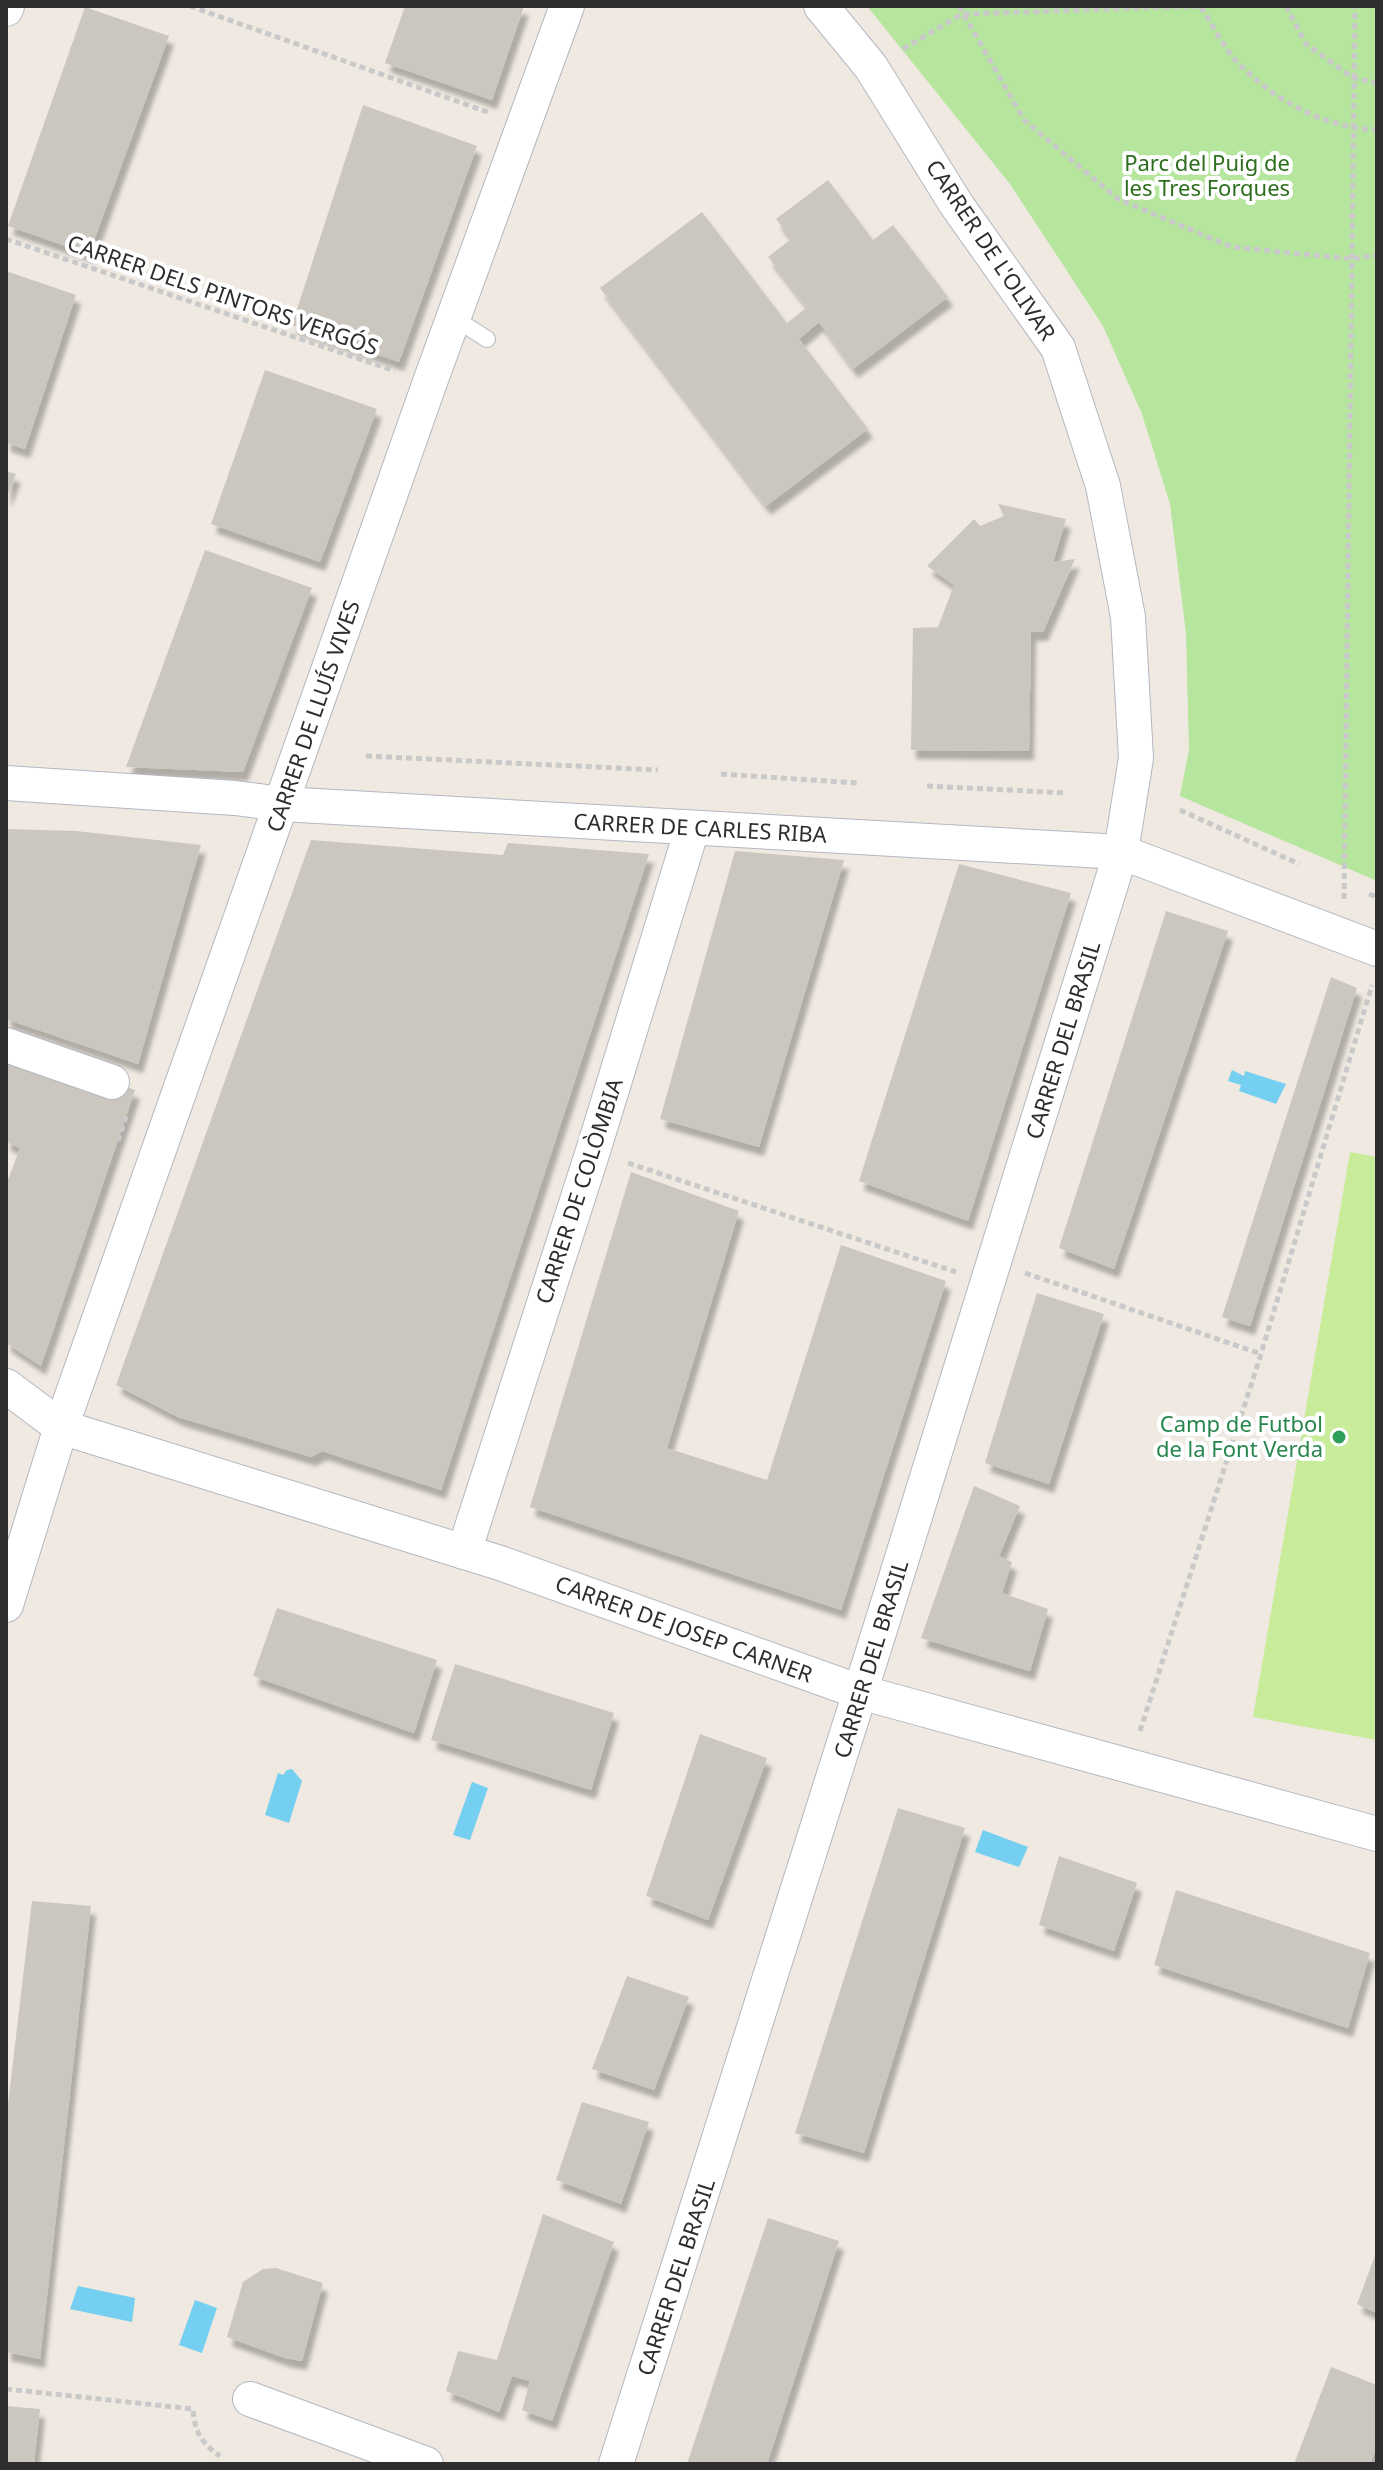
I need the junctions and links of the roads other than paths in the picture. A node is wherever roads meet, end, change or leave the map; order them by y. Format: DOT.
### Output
graph roads {
  1 [pos="567,6"];
  2 [pos="821,6"];
  3 [pos="454,318"];
  4 [pos="487,339"];
  5 [pos="6,783"];
  6 [pos="282,804"];
  7 [pos="692,829"];
  8 [pos="1121,852"];
  9 [pos="1377,949"];
  10 [pos="6,1045"];
  11 [pos="112,1082"];
  12 [pos="6,1386"];
  13 [pos="61,1427"];
  14 [pos="464,1552"];
  15 [pos="6,1605"];
  16 [pos="860,1692"];
  17 [pos="1377,1834"];
  18 [pos="250,2399"];
  19 [pos="426,2464"];
  20 [pos="616,2464"];
  1 -- 3 [label="street, CARRER DE LLUÍS VIVES"];
  2 -- 8 [label="street, CARRER DE L'OLIVAR"];
  3 -- 4 [label="lane"];
  3 -- 6 [label="street, CARRER DE LLUÍS VIVES"];
  5 -- 6 [label="street, CARRER DE CARLES RIBA"];
  6 -- 7 [label="street, CARRER DE CARLES RIBA"];
  6 -- 13 [label="street, CARRER DE LLUÍS VIVES"];
  7 -- 8 [label="street, CARRER DE CARLES RIBA"];
  7 -- 14 [label="street, CARRER DE COLÒMBIA"];
  8 -- 9 [label="street, CARRER DE CARLES RIBA"];
  8 -- 16 [label="street, CARRER DEL BRASIL"];
  10 -- 11 [label="street"];
  12 -- 13 [label="street, CARRER DE JOSEP CARNER"];
  13 -- 14 [label="street, CARRER DE JOSEP CARNER"];
  13 -- 15 [label="street, CARRER DE LLUÍS VIVES"];
  14 -- 16 [label="street, CARRER DE JOSEP CARNER"];
  16 -- 17 [label="street, CARRER DE JOSEP CARNER"];
  16 -- 20 [label="street, CARRER DEL BRASIL"];
  18 -- 19 [label="street"];
}
